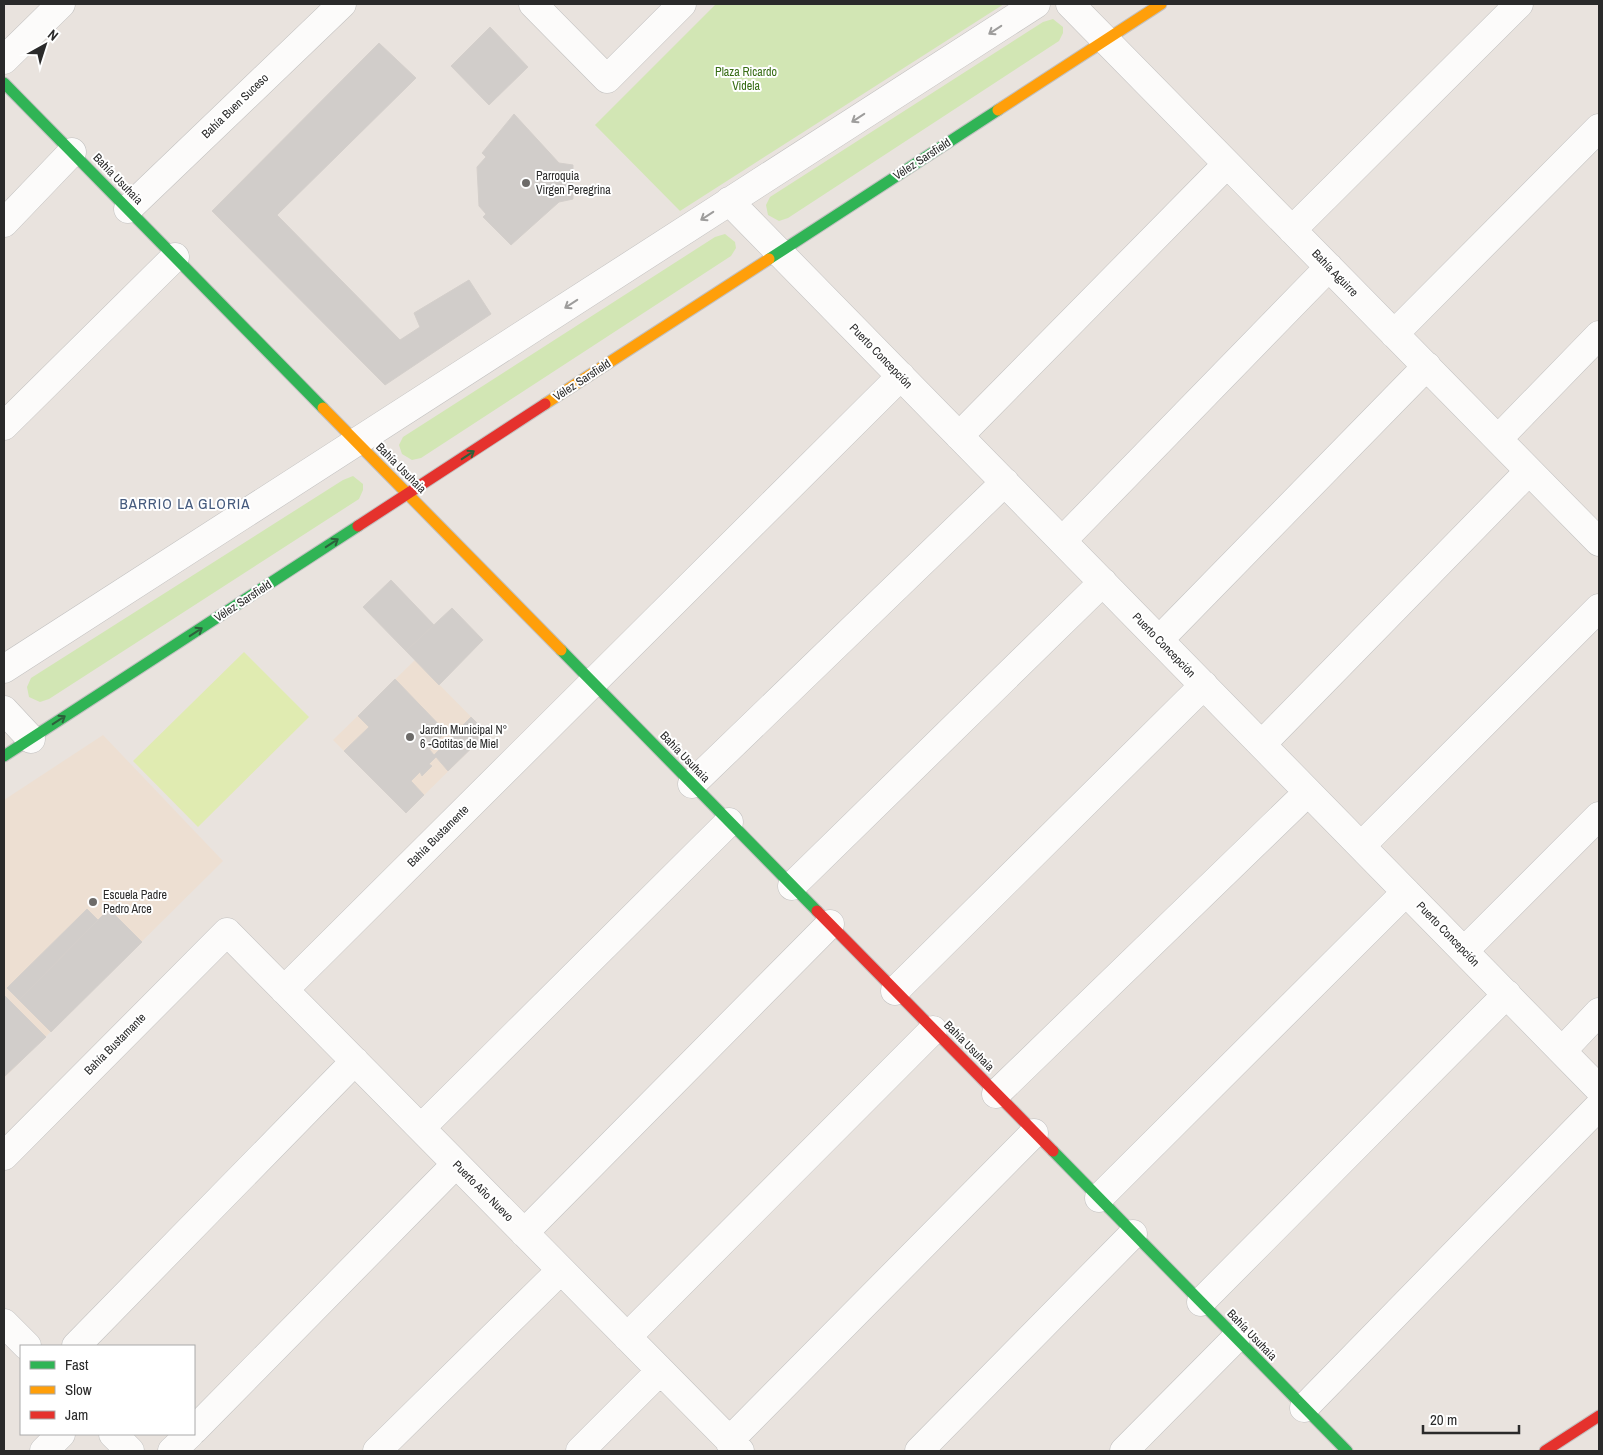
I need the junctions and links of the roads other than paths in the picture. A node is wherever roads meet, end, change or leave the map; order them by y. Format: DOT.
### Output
graph roads {
  1 [pos="61,4"];
  2 [pos="342,4"];
  3 [pos="533,4"];
  4 [pos="682,4"];
  5 [pos="1036,4"];
  6 [pos="1070,4"];
  7 [pos="1161,4"];
  8 [pos="1518,4"];
  9 [pos="1106,40"];
  10 [pos="4,60"];
  11 [pos="4,82"];
  12 [pos="1599,128"];
  13 [pos="72,152"];
  14 [pos="1227,164"];
  15 [pos="730,201"];
  16 [pos="128,209"];
  17 [pos="4,223"];
  18 [pos="1292,230"];
  19 [pos="779,252"];
  20 [pos="175,257"];
  21 [pos="1329,267"];
  22 [pos="1394,334"];
  23 [pos="1599,335"];
  24 [pos="1427,366"];
  25 [pos="901,376"];
  26 [pos="4,426"];
  27 [pos="959,436"];
  28 [pos="1498,439"];
  29 [pos="357,442"];
  30 [pos="1529,470"];
  31 [pos="1004,482"];
  32 [pos="408,494"];
  33 [pos="1062,541"];
  34 [pos="1599,542"];
  35 [pos="1103,582"];
  36 [pos="1599,608"];
  37 [pos="1159,640"];
  38 [pos="4,669"];
  39 [pos="592,682"];
  40 [pos="1204,685"];
  41 [pos="4,710"];
  42 [pos="31,739"];
  43 [pos="1262,744"];
  44 [pos="4,756"];
  45 [pos="692,784"];
  46 [pos="1308,792"];
  47 [pos="1599,816"];
  48 [pos="729,822"];
  49 [pos="1361,846"];
  50 [pos="792,886"];
  51 [pos="1406,892"];
  52 [pos="830,924"];
  53 [pos="227,932"];
  54 [pos="1464,951"];
  55 [pos="284,990"];
  56 [pos="895,991"];
  57 [pos="1506,994"];
  58 [pos="1599,1012"];
  59 [pos="933,1030"];
  60 [pos="1562,1050"];
  61 [pos="355,1061"];
  62 [pos="1599,1089"];
  63 [pos="996,1094"];
  64 [pos="1599,1106"];
  65 [pos="421,1128"];
  66 [pos="1034,1132"];
  67 [pos="4,1156"];
  68 [pos="456,1164"];
  69 [pos="1098,1198"];
  70 [pos="524,1232"];
  71 [pos="1133,1234"];
  72 [pos="561,1270"];
  73 [pos="1201,1302"];
  74 [pos="4,1323"];
  75 [pos="627,1338"];
  76 [pos="1236,1338"];
  77 [pos="26,1345"];
  78 [pos="77,1345"];
  79 [pos="660,1371"];
  80 [pos="1304,1408"];
  81 [pos="1599,1416"];
  82 [pos="195,1429"];
  83 [pos="60,1435"];
  84 [pos="113,1435"];
  85 [pos="189,1435"];
  86 [pos="734,1446"];
  87 [pos="44,1451"];
  88 [pos="130,1451"];
  89 [pos="172,1451"];
  90 [pos="377,1451"];
  91 [pos="580,1451"];
  92 [pos="920,1451"];
  93 [pos="1124,1451"];
  94 [pos="1347,1451"];
  95 [pos="1544,1451"];
  1 -- 10 [label="street"];
  2 -- 16 [label="street, Bahía Buen Suceso"];
  3 -- 4 [label="street"];
  5 -- 15 [label="street, one-way"];
  6 -- 9 [label="street, Bahía Aguirre"];
  7 -- 9 [label="street, Vélez Sarsfield"];
  8 -- 18 [label="street"];
  9 -- 14 [label="street, Bahía Aguirre"];
  9 -- 19 [label="street, Vélez Sarsfield"];
  11 -- 13 [label="street, Bahía Usuhaia"];
  12 -- 22 [label="street"];
  13 -- 16 [label="street, Bahía Usuhaia"];
  13 -- 17 [label="street"];
  14 -- 18 [label="street, Bahía Aguirre"];
  14 -- 27 [label="street"];
  15 -- 19 [label="street, Puerto Concepción"];
  15 -- 29 [label="street, one-way"];
  16 -- 20 [label="street, Bahía Usuhaia"];
  18 -- 21 [label="street, Bahía Aguirre"];
  19 -- 25 [label="street, Puerto Concepción"];
  32 -- 19 [label="street, Vélez Sarsfield, one-way"];
  20 -- 26 [label="street"];
  20 -- 29 [label="street, Bahía Usuhaia"];
  21 -- 22 [label="street, Bahía Aguirre"];
  21 -- 33 [label="street"];
  22 -- 24 [label="street, Bahía Aguirre"];
  23 -- 28 [label="street"];
  24 -- 28 [label="street, Bahía Aguirre"];
  24 -- 37 [label="street"];
  25 -- 27 [label="street, Puerto Concepción"];
  25 -- 39 [label="street, Bahía Bustamente"];
  27 -- 31 [label="street, Puerto Concepción"];
  28 -- 30 [label="street, Bahía Aguirre"];
  29 -- 32 [label="street, Bahía Usuhaia"];
  29 -- 38 [label="street"];
  30 -- 34 [label="street, Bahía Aguirre"];
  30 -- 43 [label="street"];
  31 -- 33 [label="street, Puerto Concepción"];
  31 -- 45 [label="street"];
  32 -- 39 [label="street, Bahía Usuhaia"];
  42 -- 32 [label="street, Vélez Sarsfield, one-way"];
  33 -- 35 [label="street, Puerto Concepción"];
  35 -- 37 [label="street, Puerto Concepción"];
  35 -- 50 [label="street"];
  36 -- 49 [label="street"];
  37 -- 40 [label="street, Puerto Concepción"];
  39 -- 45 [label="street, Bahía Usuhaia"];
  39 -- 55 [label="street, Bahía Bustamente"];
  40 -- 43 [label="street, Puerto Concepción"];
  40 -- 56 [label="street"];
  41 -- 42 [label="street"];
  42 -- 44 [label="street, Vélez Sarsfield"];
  43 -- 46 [label="street, Puerto Concepción"];
  45 -- 48 [label="street, Bahía Usuhaia"];
  46 -- 49 [label="street, Puerto Concepción"];
  46 -- 63 [label="street"];
  47 -- 54 [label="street"];
  48 -- 50 [label="street, Bahía Usuhaia"];
  48 -- 65 [label="street"];
  49 -- 51 [label="street, Puerto Concepción"];
  50 -- 52 [label="street, Bahía Usuhaia"];
  51 -- 54 [label="street, Puerto Concepción"];
  51 -- 69 [label="street"];
  52 -- 56 [label="street, Bahía Usuhaia"];
  52 -- 70 [label="street"];
  53 -- 55 [label="street, Puerto Año Nuevo"];
  53 -- 67 [label="street, Bahía Bustamante"];
  54 -- 57 [label="street, Puerto Concepción"];
  55 -- 61 [label="street, Puerto Año Nuevo"];
  56 -- 59 [label="street, Bahía Usuhaia"];
  57 -- 60 [label="street, Puerto Concepción"];
  57 -- 73 [label="street"];
  58 -- 60 [label="street"];
  59 -- 63 [label="street, Bahía Usuhaia"];
  59 -- 75 [label="street"];
  60 -- 62 [label="street, Puerto Concepción"];
  61 -- 65 [label="street, Puerto Año Nuevo"];
  61 -- 78 [label="street"];
  63 -- 66 [label="street, Bahía Usuhaia"];
  64 -- 80 [label="street"];
  65 -- 68 [label="street, Puerto Año Nuevo"];
  66 -- 69 [label="street, Bahía Usuhaia"];
  66 -- 86 [label="street"];
  68 -- 70 [label="street, Puerto Año Nuevo"];
  68 -- 82 [label="street"];
  69 -- 71 [label="street, Bahía Usuhaia"];
  70 -- 72 [label="street, Puerto Año Nuevo"];
  71 -- 73 [label="street, Bahía Usuhaia"];
  71 -- 92 [label="street"];
  72 -- 75 [label="street, Puerto Año Nuevo"];
  72 -- 90 [label="street"];
  73 -- 76 [label="street, Bahía Usuhaia"];
  74 -- 77 [label="street"];
  75 -- 79 [label="street, Puerto Año Nuevo"];
  76 -- 80 [label="street, Bahía Usuhaia"];
  76 -- 93 [label="street"];
  79 -- 86 [label="street, Puerto Año Nuevo"];
  79 -- 91 [label="street"];
  80 -- 94 [label="street, Bahía Usuhaia"];
  81 -- 95 [label="street"];
  83 -- 87 [label="street"];
  84 -- 88 [label="street"];
  85 -- 89 [label="street"];
}
